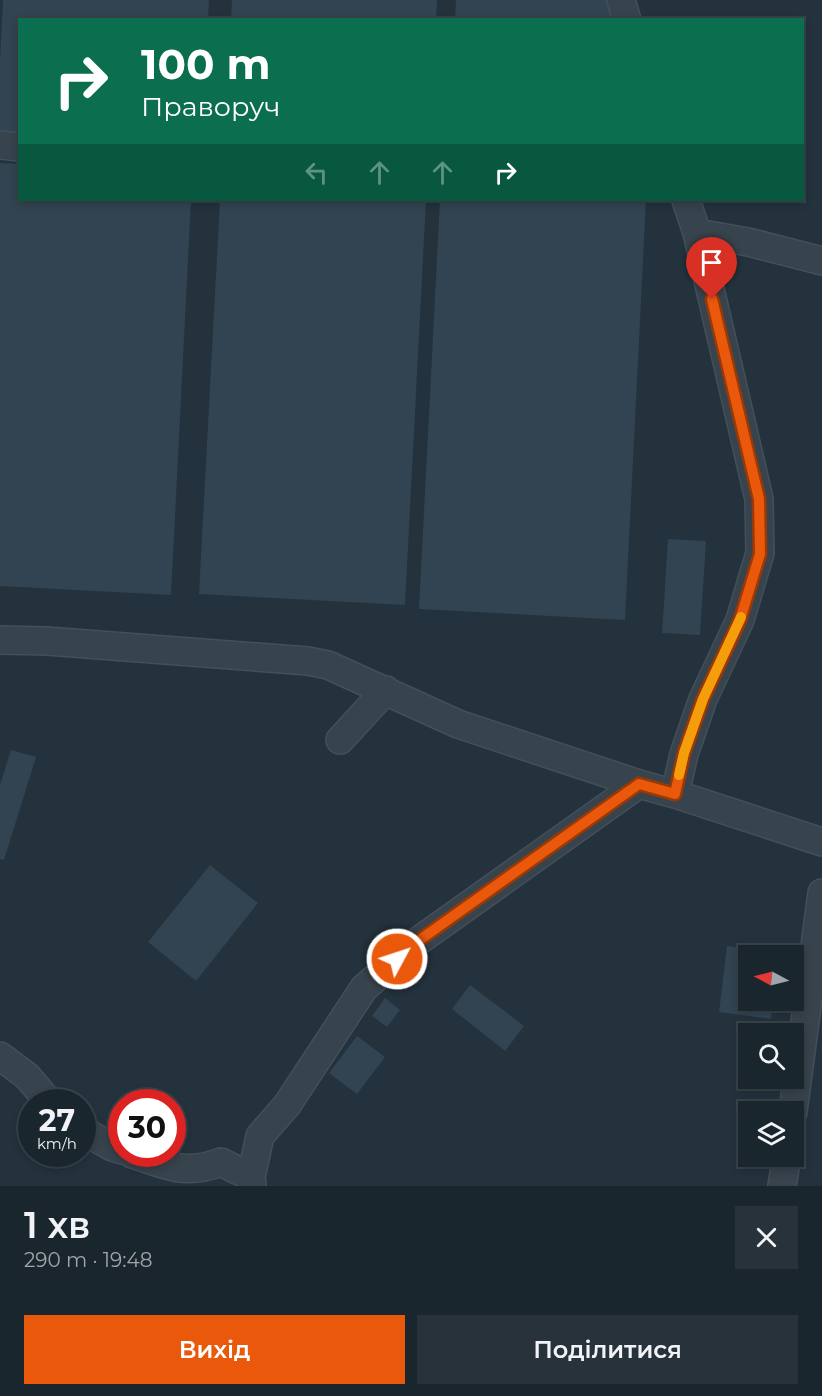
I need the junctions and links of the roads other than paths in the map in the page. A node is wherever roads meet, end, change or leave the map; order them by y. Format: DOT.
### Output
graph roads {
  1 [pos="621,0"];
  2 [pos="626,18"];
  3 [pos="0,146"];
  4 [pos="18,147"];
  5 [pos="686,201"];
  6 [pos="697,233"];
  7 [pos="822,261"];
  8 [pos="0,640"];
  9 [pos="386,690"];
  10 [pos="340,740"];
  11 [pos="639,784"];
  12 [pos="675,794"];
  13 [pos="822,842"];
  14 [pos="822,893"];
  15 [pos="0,1056"];
  16 [pos="38,1089"];
  17 [pos="794,1101"];
  18 [pos="261,1136"];
  19 [pos="221,1162"];
  20 [pos="160,1167"];
  21 [pos="786,1167"];
  22 [pos="183,1178"];
  23 [pos="251,1181"];
  24 [pos="783,1186"];
  1 -- 2 [label="street"];
  3 -- 4 [label="street"];
  5 -- 6 [label="street"];
  6 -- 7 [label="street"];
  6 -- 12 [label="street"];
  8 -- 9 [label="street"];
  9 -- 10 [label="street"];
  9 -- 11 [label="street"];
  11 -- 12 [label="street"];
  11 -- 18 [label="street"];
  12 -- 13 [label="street"];
  14 -- 17 [label="street"];
  15 -- 16 [label="street"];
  18 -- 19 [label="street"];
  18 -- 23 [label="street"];
  19 -- 22 [label="street"];
  19 -- 23 [label="street"];
  20 -- 22 [label="street"];
  21 -- 24 [label="street"];
}
